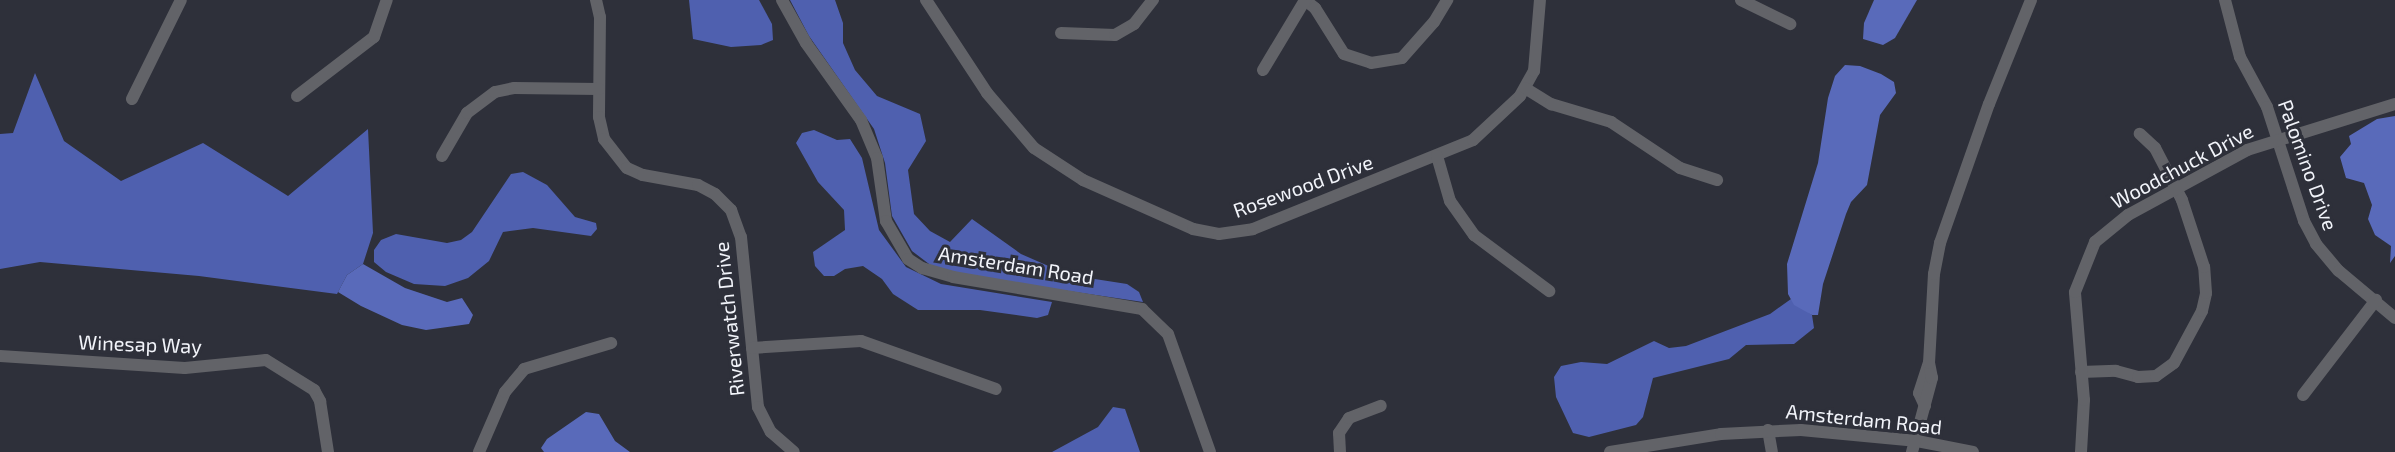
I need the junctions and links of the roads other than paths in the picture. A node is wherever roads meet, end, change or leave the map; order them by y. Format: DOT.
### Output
graph roads {
  1 [pos="181,0"];
  2 [pos="387,0"];
  3 [pos="596,0"];
  4 [pos="782,0"];
  5 [pos="926,0"];
  6 [pos="1153,0"];
  7 [pos="1305,0"];
  8 [pos="1447,0"];
  9 [pos="1540,0"];
  10 [pos="1741,0"];
  11 [pos="2031,0"];
  12 [pos="2224,0"];
  13 [pos="1790,24"];
  14 [pos="1061,33"];
  15 [pos="1263,70"];
  16 [pos="1525,88"];
  17 [pos="599,89"];
  18 [pos="297,96"];
  19 [pos="132,99"];
  20 [pos="2395,104"];
  21 [pos="2140,134"];
  22 [pos="2278,139"];
  23 [pos="442,156"];
  24 [pos="1437,156"];
  25 [pos="1718,180"];
  26 [pos="2176,188"];
  27 [pos="1549,291"];
  28 [pos="2376,300"];
  29 [pos="2395,318"];
  30 [pos="611,343"];
  31 [pos="752,348"];
  32 [pos="0,356"];
  33 [pos="2081,372"];
  34 [pos="996,389"];
  35 [pos="2303,395"];
  36 [pos="1381,406"];
  37 [pos="1768,430"];
  38 [pos="1916,448"];
  39 [pos="328,452"];
  40 [pos="479,452"];
  41 [pos="794,452"];
  42 [pos="1210,452"];
  43 [pos="1340,452"];
  44 [pos="1610,452"];
  45 [pos="1772,452"];
  46 [pos="1973,452"];
  47 [pos="2080,452"];
  1 -- 19 [label="street"];
  2 -- 18 [label="street"];
  3 -- 17 [label="street, Riverwatch Drive"];
  4 -- 42 [label="street, Amsterdam Road"];
  5 -- 24 [label="street, Rosewood Drive"];
  6 -- 14 [label="street"];
  7 -- 8 [label="street"];
  7 -- 15 [label="street"];
  9 -- 16 [label="street, Rosewood Drive"];
  10 -- 13 [label="street"];
  11 -- 38 [label="street"];
  12 -- 22 [label="street, Palomino Drive"];
  16 -- 24 [label="street, Rosewood Drive"];
  16 -- 25 [label="street"];
  17 -- 23 [label="street"];
  17 -- 31 [label="street, Riverwatch Drive"];
  20 -- 22 [label="street, Woodchuck Drive"];
  21 -- 26 [label="street"];
  22 -- 26 [label="street, Woodchuck Drive"];
  22 -- 28 [label="street, Palomino Drive"];
  24 -- 27 [label="street"];
  26 -- 33 [label="street, Woodchuck Drive"];
  26 -- 33 [label="street"];
  28 -- 29 [label="street, Palomino Drive"];
  28 -- 35 [label="street"];
  30 -- 40 [label="street"];
  31 -- 34 [label="street"];
  31 -- 41 [label="street, Riverwatch Drive"];
  32 -- 39 [label="street, Winesap Way"];
  33 -- 47 [label="street, Woodchuck Drive"];
  36 -- 43 [label="street"];
  37 -- 38 [label="street, Amsterdam Road"];
  37 -- 44 [label="street, Amsterdam Road"];
  37 -- 45 [label="street"];
  38 -- 46 [label="street, Amsterdam Road"];
}
